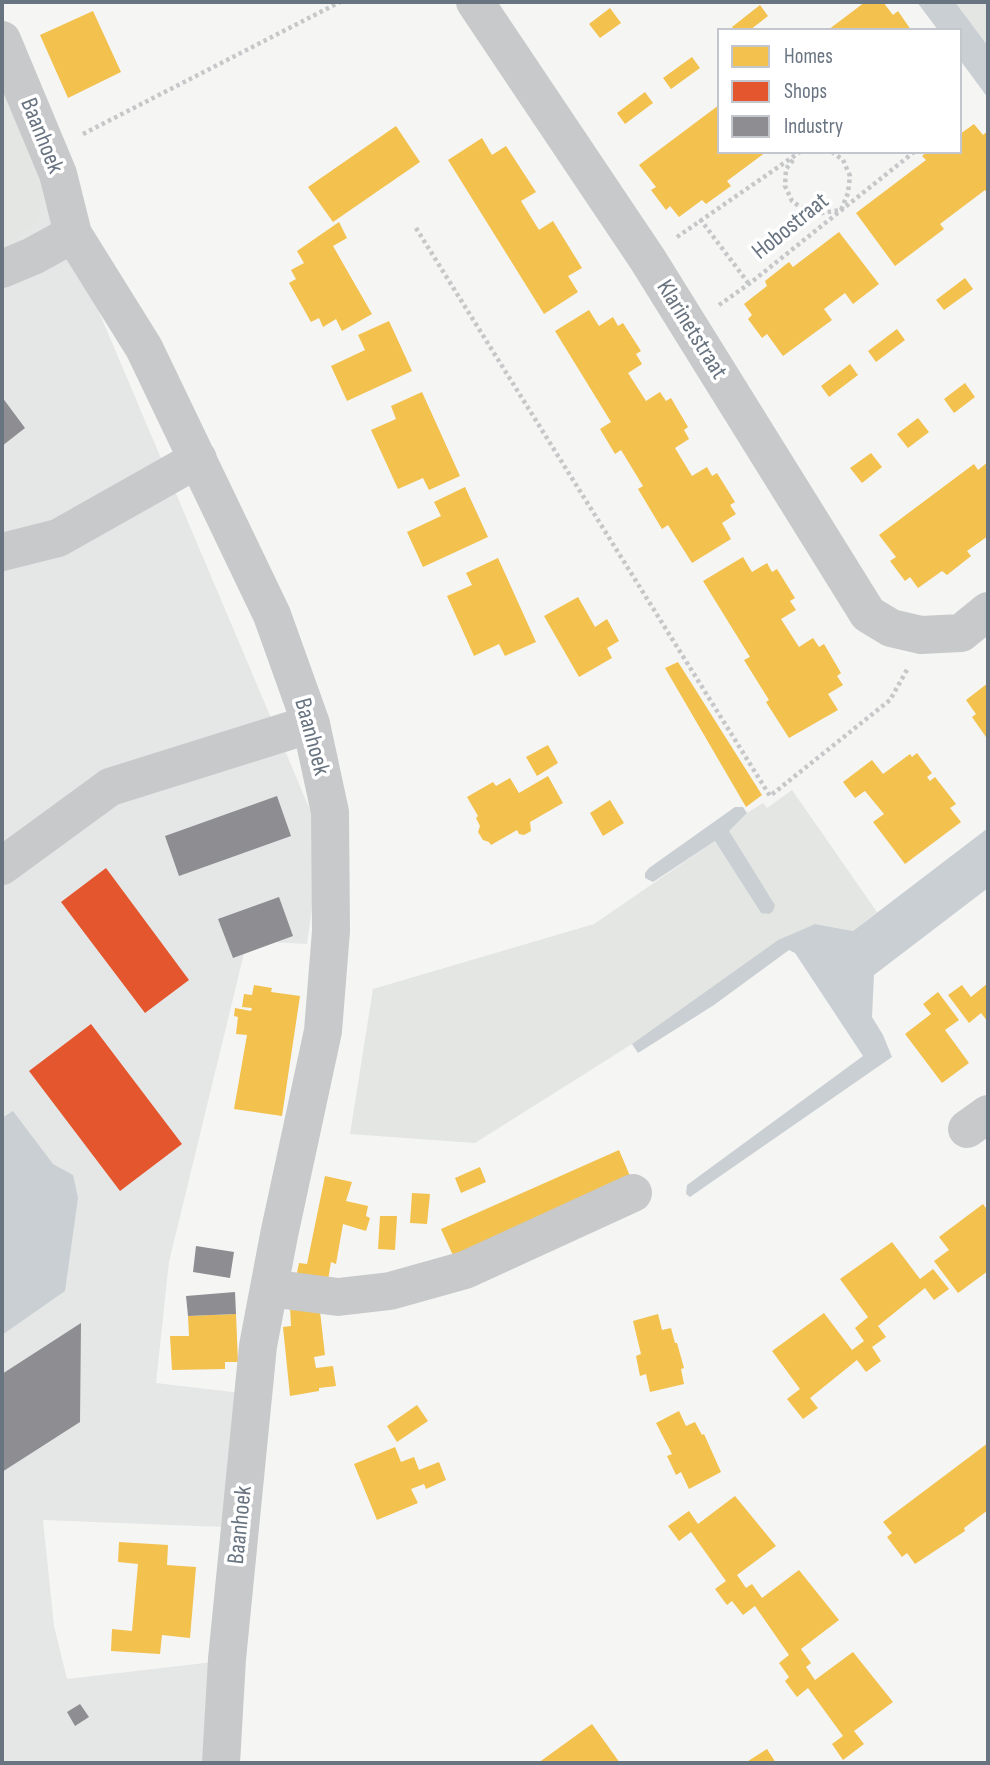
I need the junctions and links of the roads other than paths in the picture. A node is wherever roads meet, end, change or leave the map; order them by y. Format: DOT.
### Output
graph roads {
  1 [pos="475,2"];
  2 [pos="2,40"];
  3 [pos="73,234"];
  4 [pos="2,269"];
  5 [pos="198,459"];
  6 [pos="2,552"];
  7 [pos="988,611"];
  8 [pos="311,724"];
  9 [pos="2,866"];
  10 [pos="634,1193"];
  11 [pos="269,1288"];
  12 [pos="221,1763"];
  1 -- 7 [label="street, Klarinetstraat"];
  2 -- 3 [label="street, Baanhoek"];
  3 -- 4 [label="street"];
  3 -- 5 [label="street, Baanhoek"];
  5 -- 6 [label="street"];
  5 -- 8 [label="street, Baanhoek"];
  8 -- 9 [label="street"];
  8 -- 11 [label="street, Baanhoek"];
  10 -- 11 [label="street"];
  11 -- 12 [label="street, Baanhoek"];
}
